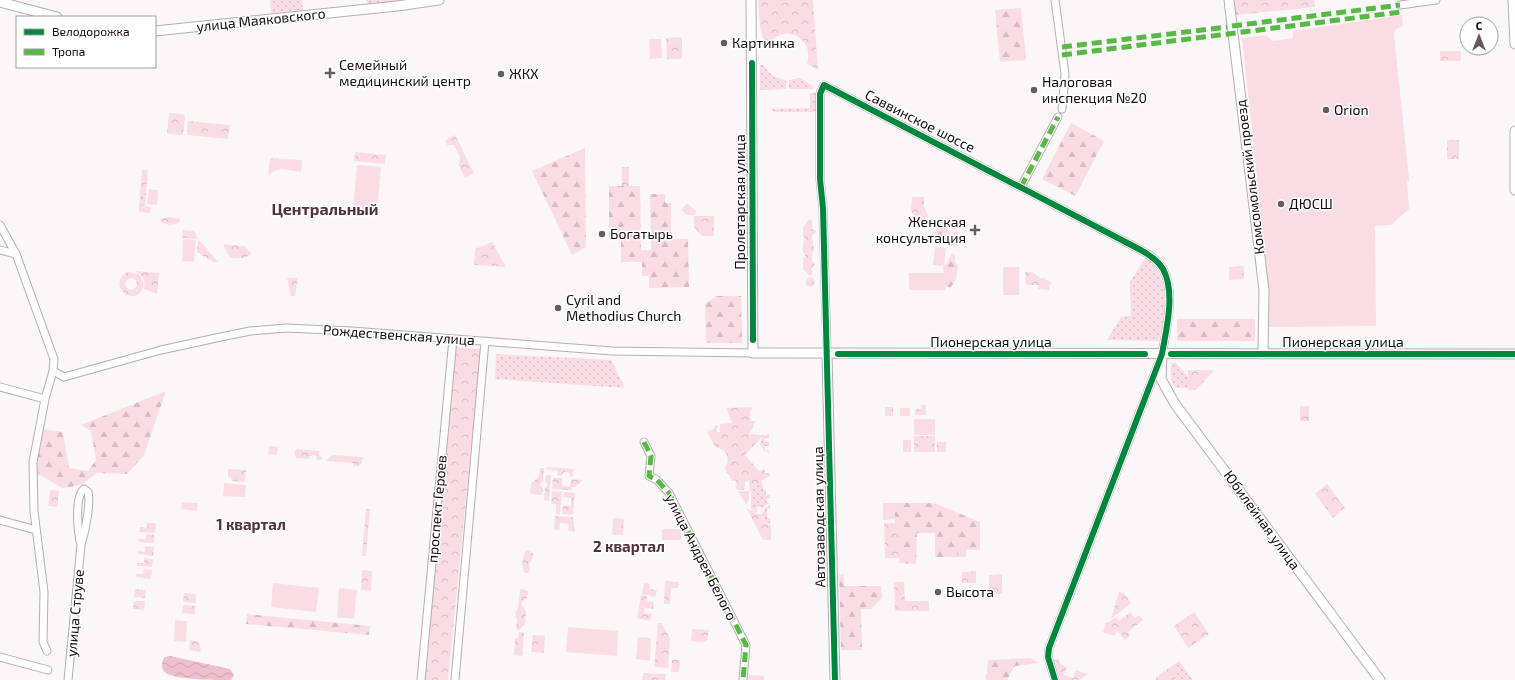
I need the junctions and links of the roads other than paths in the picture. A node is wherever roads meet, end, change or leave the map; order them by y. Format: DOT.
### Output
graph roads {
  1 [pos="439,0"];
  2 [pos="751,0"];
  3 [pos="1056,0"];
  4 [pos="1229,0"];
  5 [pos="1436,0"];
  6 [pos="1513,0"];
  7 [pos="0,2"];
  8 [pos="412,2"];
  9 [pos="1400,5"];
  10 [pos="53,16"];
  11 [pos="156,31"];
  12 [pos="1515,44"];
  13 [pos="1062,109"];
  14 [pos="1058,116"];
  15 [pos="1515,131"];
  16 [pos="1021,187"];
  17 [pos="1515,190"];
  18 [pos="0,225"];
  19 [pos="0,250"];
  20 [pos="16,254"];
  21 [pos="453,339"];
  22 [pos="485,341"];
  23 [pos="753,353"];
  24 [pos="827,354"];
  25 [pos="1162,354"];
  26 [pos="1263,354"];
  27 [pos="1515,354"];
  28 [pos="53,371"];
  29 [pos="1157,378"];
  30 [pos="0,387"];
  31 [pos="45,399"];
  32 [pos="644,442"];
  33 [pos="0,520"];
  34 [pos="36,530"];
  35 [pos="81,545"];
  36 [pos="47,651"];
  37 [pos="0,657"];
  38 [pos="48,670"];
  39 [pos="68,680"];
  40 [pos="421,680"];
  41 [pos="454,680"];
  42 [pos="743,680"];
  43 [pos="835,680"];
  44 [pos="1055,680"];
  45 [pos="1380,680"];
  1 -- 8 [label="street, улица Маяковского"];
  2 -- 23 [label="street, Пролетарская улица"];
  3 -- 13 [label="street"];
  4 -- 26 [label="street, Комсомольский проезд"];
  5 -- 9 [label="street"];
  6 -- 12 [label="street"];
  7 -- 10 [label="street"];
  8 -- 11 [label="street, улица Маяковского"];
  14 -- 16 [label="street"];
  15 -- 17 [label="street"];
  16 -- 24 [label="street, Саввинское шоссе"];
  16 -- 25 [label="street, Саввинское шоссе"];
  18 -- 20 [label="street"];
  19 -- 20 [label="street"];
  20 -- 28 [label="street"];
  21 -- 22 [label="street, Рождественская улица"];
  21 -- 28 [label="street, Рождественская улица"];
  21 -- 40 [label="street, проспект Героев"];
  22 -- 23 [label="street, Рождественская улица"];
  22 -- 41 [label="street"];
  23 -- 24 [label="street, Пионерская улица"];
  24 -- 25 [label="street, Пионерская улица"];
  24 -- 43 [label="street, Автозаводская улица"];
  25 -- 26 [label="street, Пионерская улица"];
  25 -- 29 [label="street"];
  26 -- 27 [label="street, Пионерская улица"];
  28 -- 31 [label="street"];
  29 -- 44 [label="street"];
  29 -- 45 [label="street, Юбилейная улица"];
  30 -- 31 [label="street"];
  31 -- 34 [label="street"];
  32 -- 42 [label="street, улица Андрея Белого"];
  33 -- 34 [label="street"];
  34 -- 36 [label="street"];
  35 -- 35 [label="street, улица Струве"];
  35 -- 39 [label="street, улица Струве"];
  37 -- 38 [label="street"];
}
